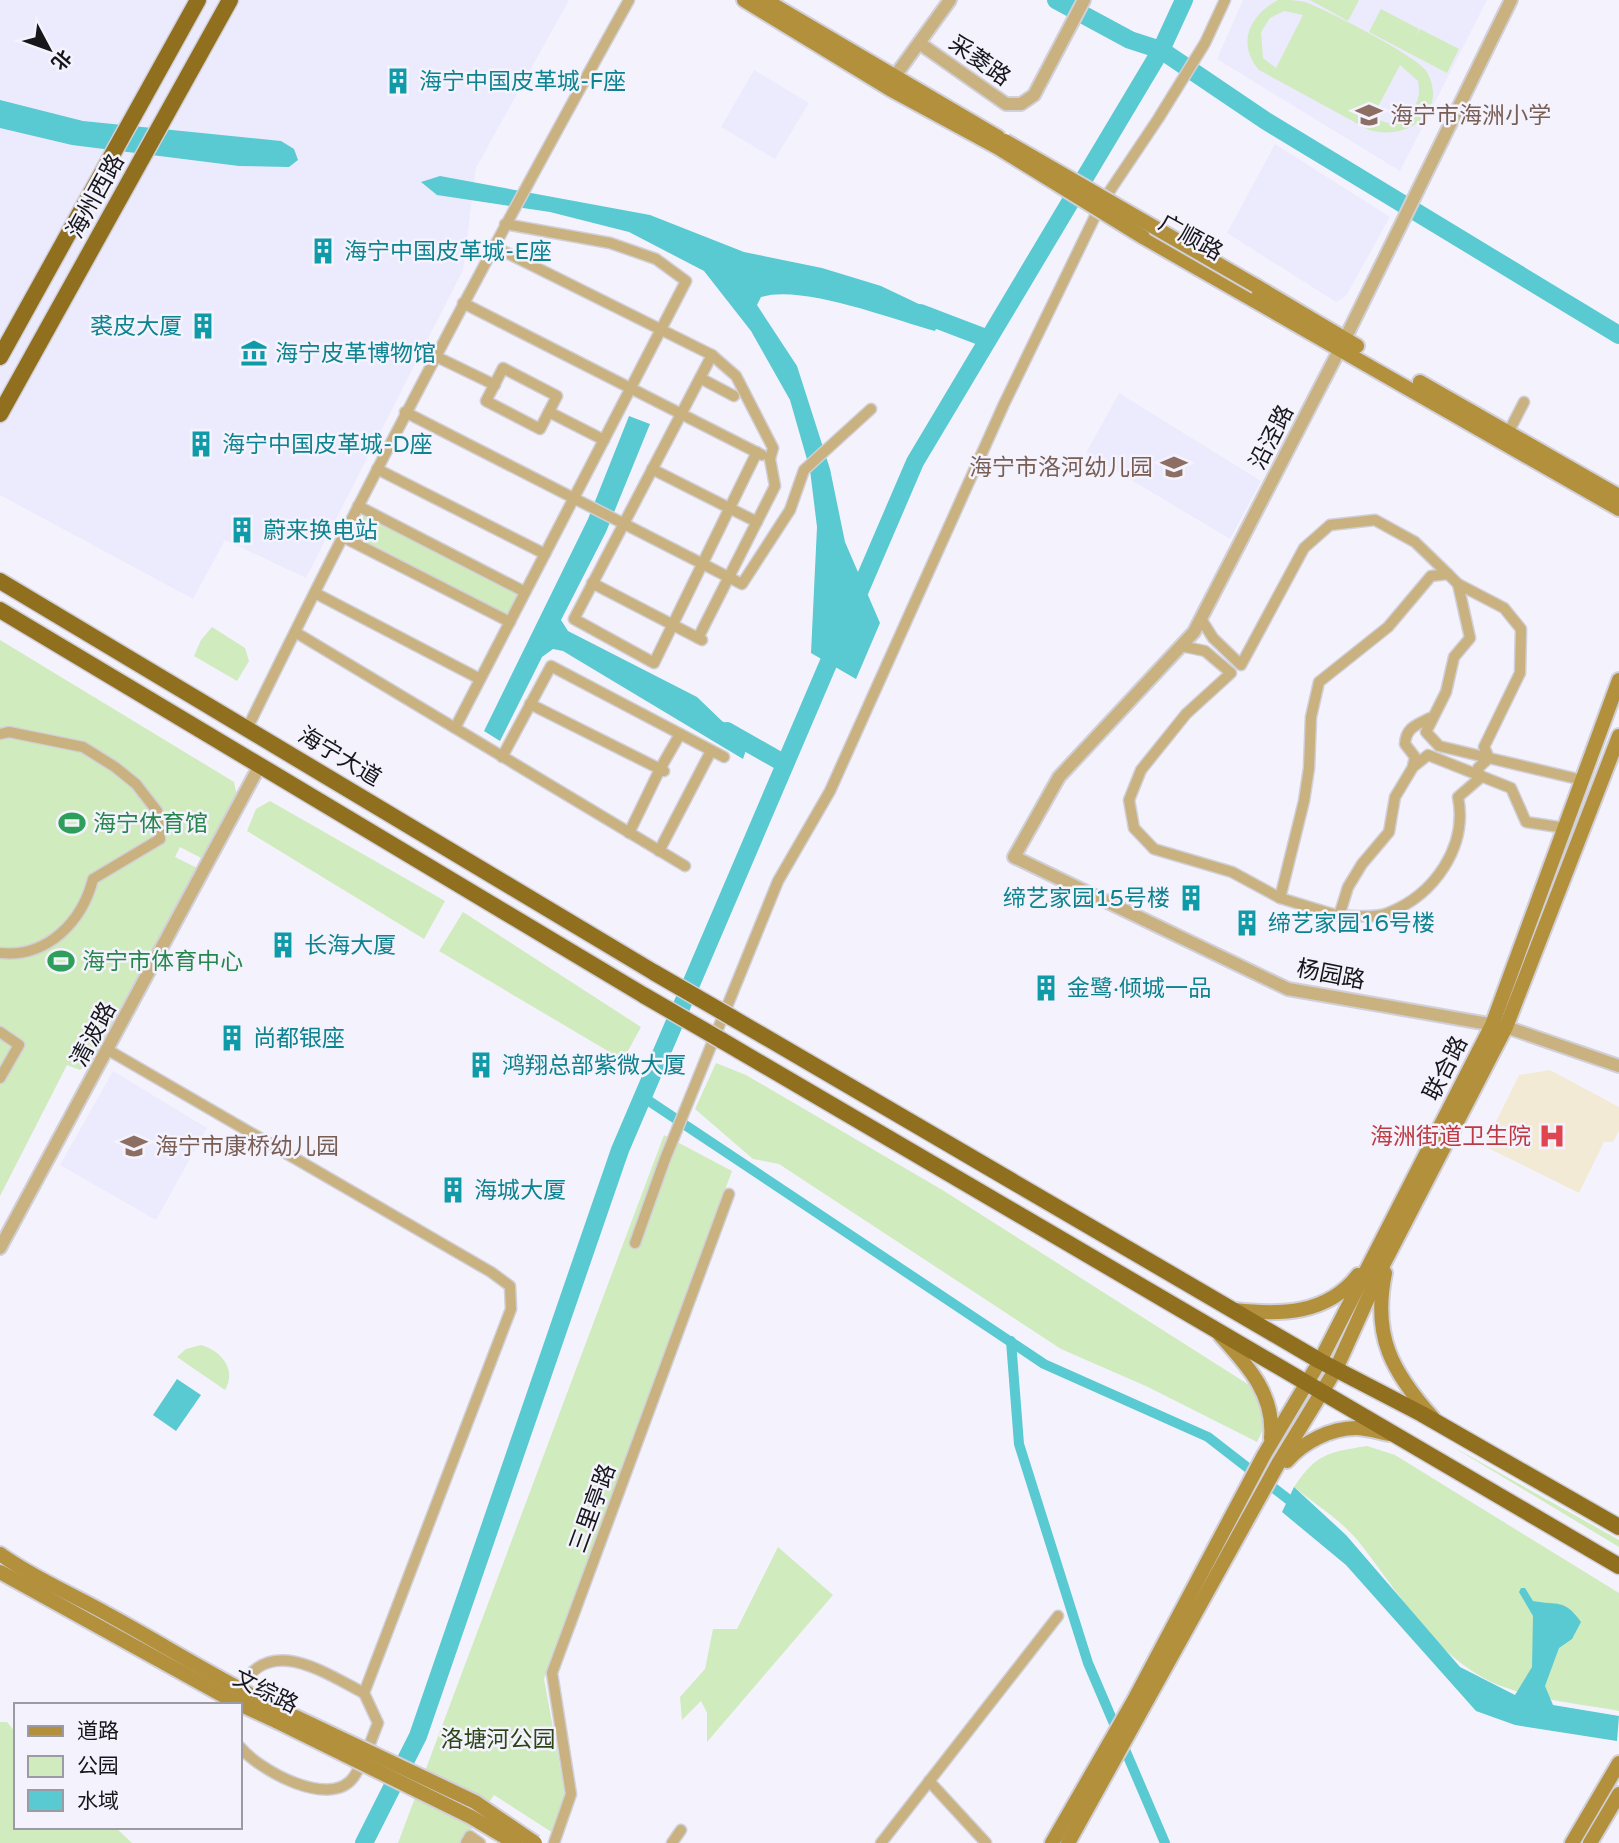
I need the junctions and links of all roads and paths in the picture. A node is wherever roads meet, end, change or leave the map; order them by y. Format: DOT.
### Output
graph roads {
  1 [pos="198,0"];
  2 [pos="230,0"];
  3 [pos="629,0"];
  4 [pos="744,0"];
  5 [pos="765,0"];
  6 [pos="950,0"];
  7 [pos="1084,0"];
  8 [pos="1225,0"];
  9 [pos="1511,0"];
  10 [pos="919,43"];
  11 [pos="895,76"];
  12 [pos="1001,144"];
  13 [pos="506,221"];
  14 [pos="493,246"];
  15 [pos="463,303"];
  16 [pos="661,330"];
  17 [pos="1342,343"];
  18 [pos="712,355"];
  19 [pos="435,356"];
  20 [pos="0,357"];
  21 [pos="700,378"];
  22 [pos="495,385"];
  23 [pos="631,388"];
  24 [pos="734,396"];
  25 [pos="1524,401"];
  26 [pos="871,409"];
  27 [pos="405,412"];
  28 [pos="549,412"];
  29 [pos="0,414"];
  30 [pos="681,414"];
  31 [pos="1508,433"];
  32 [pos="604,440"];
  33 [pos="757,452"];
  34 [pos="770,459"];
  35 [pos="377,469"];
  36 [pos="652,469"];
  37 [pos="1619,496"];
  38 [pos="578,500"];
  39 [pos="358,506"];
  40 [pos="730,508"];
  41 [pos="1619,509"];
  42 [pos="757,522"];
  43 [pos="623,524"];
  44 [pos="343,537"];
  45 [pos="545,554"];
  46 [pos="702,564"];
  47 [pos="0,570"];
  48 [pos="1447,574"];
  49 [pos="730,578"];
  50 [pos="592,583"];
  51 [pos="1458,584"];
  52 [pos="7,585"];
  53 [pos="525,592"];
  54 [pos="315,593"];
  55 [pos="0,610"];
  56 [pos="1201,619"];
  57 [pos="510,622"];
  58 [pos="673,625"];
  59 [pos="295,632"];
  60 [pos="1181,646"];
  61 [pos="480,679"];
  62 [pos="1619,680"];
  63 [pos="530,704"];
  64 [pos="1430,718"];
  65 [pos="248,727"];
  66 [pos="455,728"];
  67 [pos="0,734"];
  68 [pos="680,734"];
  69 [pos="1619,736"];
  70 [pos="711,751"];
  71 [pos="502,757"];
  72 [pos="724,757"];
  73 [pos="1489,758"];
  74 [pos="260,765"];
  75 [pos="1413,767"];
  76 [pos="662,770"];
  77 [pos="1480,778"];
  78 [pos="1582,780"];
  79 [pos="1565,828"];
  80 [pos="629,833"];
  81 [pos="659,851"];
  82 [pos="1014,857"];
  83 [pos="685,866"];
  84 [pos="1280,898"];
  85 [pos="1339,916"];
  86 [pos="0,953"];
  87 [pos="1499,1026"];
  88 [pos="0,1032"];
  89 [pos="108,1050"];
  90 [pos="1619,1066"];
  91 [pos="0,1077"];
  92 [pos="729,1194"];
  93 [pos="635,1243"];
  94 [pos="0,1248"];
  95 [pos="1383,1253"];
  96 [pos="1234,1310"];
  97 [pos="1217,1331"];
  98 [pos="1320,1361"];
  99 [pos="1336,1369"];
  100 [pos="1306,1384"];
  101 [pos="1322,1393"];
  102 [pos="1438,1425"];
  103 [pos="1394,1435"];
  104 [pos="1268,1449"];
  105 [pos="1280,1466"];
  106 [pos="1619,1527"];
  107 [pos="0,1554"];
  108 [pos="1619,1566"];
  109 [pos="0,1572"];
  110 [pos="1058,1616"];
  111 [pos="364,1693"];
  112 [pos="236,1699"];
  113 [pos="1134,1713"];
  114 [pos="279,1716"];
  115 [pos="242,1749"];
  116 [pos="1109,1757"];
  117 [pos="1619,1763"];
  118 [pos="929,1781"];
  119 [pos="1619,1794"];
  120 [pos="681,1830"];
  121 [pos="466,1843"];
  122 [pos="480,1843"];
  123 [pos="515,1843"];
  124 [pos="535,1843"];
  125 [pos="554,1843"];
  126 [pos="671,1843"];
  127 [pos="881,1843"];
  128 [pos="986,1843"];
  129 [pos="1052,1843"];
  130 [pos="1068,1843"];
  131 [pos="1572,1843"];
  132 [pos="1590,1843"];
  1 -- 20 [label="highway, 海州西路"];
  2 -- 29 [label="highway, 海州西路"];
  3 -- 13 [label="street"];
  4 -- 12 [label="main road, 广顺路"];
  5 -- 11 [label="main road, 广顺路"];
  6 -- 10 [label="street"];
  7 -- 10 [label="street, 采菱路"];
  8 -- 93 [label="street"];
  9 -- 17 [label="street, 沿泾路"];
  10 -- 11 [label="street"];
  11 -- 12 [label="main road, 广顺路"];
  12 -- 17 [label="main road, 广顺路, bridge"];
  12 -- 17 [label="main road, 广顺路, bridge"];
  13 -- 14 [label="street"];
  13 -- 16 [label="street"];
  14 -- 15 [label="street"];
  14 -- 16 [label="street"];
  15 -- 19 [label="street"];
  15 -- 23 [label="street"];
  16 -- 18 [label="street"];
  16 -- 23 [label="street"];
  17 -- 31 [label="main road, 广顺路"];
  17 -- 41 [label="main road, 广顺路"];
  17 -- 56 [label="street, 沿泾路"];
  18 -- 21 [label="street"];
  18 -- 34 [label="street"];
  19 -- 22 [label="street"];
  19 -- 27 [label="street"];
  21 -- 24 [label="street"];
  21 -- 30 [label="street"];
  22 -- 28 [label="street"];
  22 -- 28 [label="street"];
  23 -- 30 [label="street"];
  23 -- 32 [label="street"];
  25 -- 31 [label="street"];
  26 -- 49 [label="street"];
  27 -- 35 [label="street"];
  27 -- 38 [label="street"];
  28 -- 32 [label="street"];
  30 -- 33 [label="street"];
  30 -- 36 [label="street"];
  31 -- 37 [label="main road, 广顺路"];
  32 -- 38 [label="street"];
  33 -- 34 [label="street"];
  33 -- 40 [label="street"];
  34 -- 42 [label="street"];
  35 -- 39 [label="street"];
  35 -- 45 [label="street"];
  36 -- 40 [label="street"];
  36 -- 43 [label="street"];
  38 -- 43 [label="street"];
  38 -- 45 [label="street"];
  39 -- 44 [label="street"];
  39 -- 53 [label="street"];
  40 -- 42 [label="street"];
  40 -- 46 [label="street"];
  42 -- 49 [label="street"];
  43 -- 46 [label="street"];
  43 -- 50 [label="street"];
  44 -- 54 [label="street"];
  44 -- 57 [label="street"];
  45 -- 53 [label="street"];
  46 -- 49 [label="street"];
  46 -- 58 [label="street"];
  47 -- 52 [label="highway"];
  48 -- 51 [label="street"];
  48 -- 56 [label="street"];
  48 -- 84 [label="street"];
  49 -- 58 [label="street"];
  50 -- 58 [label="street"];
  50 -- 58 [label="street"];
  51 -- 64 [label="street"];
  51 -- 73 [label="street"];
  52 -- 65 [label="highway, 海宁大道"];
  53 -- 57 [label="street"];
  54 -- 59 [label="street"];
  54 -- 61 [label="street"];
  55 -- 74 [label="highway"];
  56 -- 60 [label="street, 沿泾路"];
  57 -- 61 [label="street"];
  59 -- 65 [label="street"];
  59 -- 66 [label="street"];
  60 -- 82 [label="street, 沿泾路"];
  60 -- 84 [label="street"];
  61 -- 66 [label="street"];
  62 -- 78 [label="main road, 联合路"];
  63 -- 68 [label="street"];
  63 -- 71 [label="street"];
  63 -- 76 [label="street"];
  64 -- 73 [label="street"];
  64 -- 75 [label="street"];
  65 -- 96 [label="highway, 海宁大道, bridge"];
  66 -- 71 [label="street"];
  67 -- 86 [label="street"];
  68 -- 70 [label="street"];
  68 -- 76 [label="street"];
  69 -- 87 [label="main road"];
  70 -- 72 [label="street"];
  70 -- 81 [label="street"];
  71 -- 80 [label="street"];
  73 -- 77 [label="street"];
  73 -- 78 [label="street"];
  74 -- 89 [label="street, 清波路"];
  74 -- 97 [label="highway, bridge"];
  75 -- 77 [label="street"];
  75 -- 85 [label="street"];
  76 -- 80 [label="street"];
  77 -- 79 [label="street"];
  77 -- 85 [label="street"];
  78 -- 79 [label="main road, 联合路"];
  79 -- 87 [label="main road, 联合路"];
  80 -- 81 [label="street"];
  81 -- 83 [label="street"];
  82 -- 87 [label="street, 杨园路"];
  84 -- 85 [label="street"];
  87 -- 90 [label="street, 杨园路"];
  87 -- 95 [label="main road"];
  88 -- 91 [label="street"];
  89 -- 94 [label="street, 清波路"];
  89 -- 111 [label="street"];
  92 -- 125 [label="street, 三里亭路"];
  95 -- 96 [label="main road"];
  95 -- 98 [label="main road"];
  95 -- 99 [label="main road"];
  95 -- 102 [label="main road"];
  96 -- 98 [label="highway, 海宁大道"];
  97 -- 100 [label="highway"];
  97 -- 104 [label="main road"];
  98 -- 99 [label="highway, 海宁大道"];
  98 -- 100 [label="main road"];
  99 -- 101 [label="main road"];
  99 -- 102 [label="highway, 海宁大道"];
  100 -- 101 [label="highway"];
  100 -- 104 [label="main road"];
  101 -- 103 [label="highway"];
  101 -- 105 [label="main road"];
  102 -- 106 [label="highway, 海宁大道"];
  103 -- 105 [label="main road"];
  103 -- 108 [label="highway"];
  104 -- 113 [label="main road"];
  105 -- 113 [label="main road"];
  107 -- 112 [label="main road"];
  109 -- 112 [label="main road, 文综路"];
  110 -- 118 [label="street"];
  111 -- 112 [label="street"];
  111 -- 115 [label="street"];
  112 -- 114 [label="main road"];
  113 -- 116 [label="main road"];
  114 -- 123 [label="main road, 文综路, bridge"];
  114 -- 124 [label="main road, bridge"];
  116 -- 129 [label="main road"];
  116 -- 130 [label="main road"];
  117 -- 131 [label="main road"];
  118 -- 127 [label="street"];
  118 -- 128 [label="street"];
  119 -- 132 [label="main road"];
  120 -- 126 [label="street"];
  121 -- 122 [label="street"];
}
